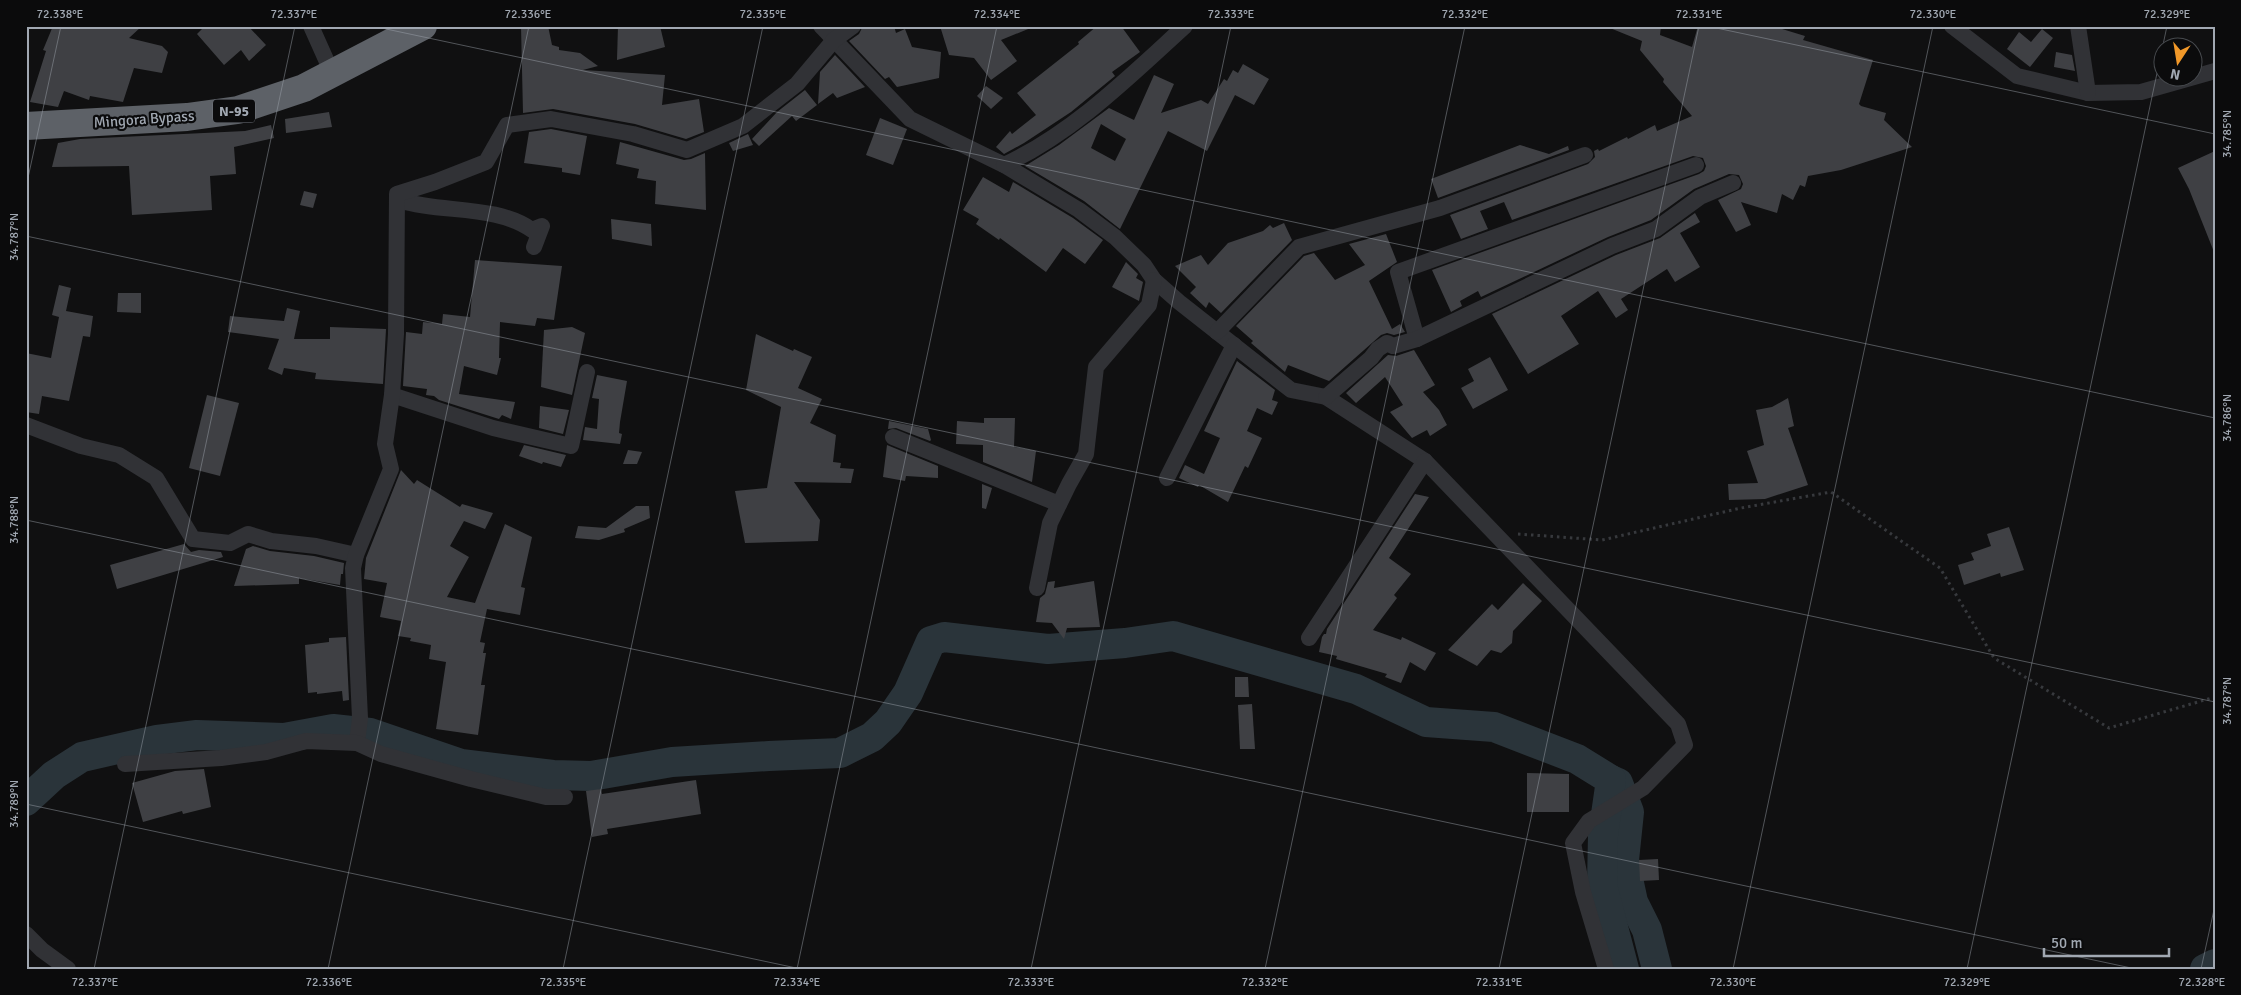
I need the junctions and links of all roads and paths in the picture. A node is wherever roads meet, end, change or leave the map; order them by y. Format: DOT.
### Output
graph roads {
  1 [pos="310,26"];
  2 [pos="423,26"];
  3 [pos="821,26"];
  4 [pos="853,26"];
  5 [pos="1186,26"];
  6 [pos="1952,26"];
  7 [pos="2078,26"];
  8 [pos="834,40"];
  9 [pos="2215,71"];
  10 [pos="332,73"];
  11 [pos="2088,93"];
  12 [pos="26,126"];
  13 [pos="1585,155"];
  14 [pos="1004,165"];
  15 [pos="1696,165"];
  16 [pos="1733,184"];
  17 [pos="402,201"];
  18 [pos="534,247"];
  19 [pos="1154,280"];
  20 [pos="1217,332"];
  21 [pos="1417,339"];
  22 [pos="1234,345"];
  23 [pos="587,372"];
  24 [pos="392,395"];
  25 [pos="1326,397"];
  26 [pos="26,424"];
  27 [pos="893,438"];
  28 [pos="1425,461"];
  29 [pos="1167,478"];
  30 [pos="1059,504"];
  31 [pos="1493,532"];
  32 [pos="356,554"];
  33 [pos="1037,588"];
  34 [pos="1309,638"];
  35 [pos="2215,696"];
  36 [pos="357,743"];
  37 [pos="125,764"];
  38 [pos="565,797"];
  39 [pos="26,934"];
  40 [pos="68,969"];
  41 [pos="1606,969"];
  1 -- 10 [label="street"];
  2 -- 10 [label="highway, Mingora Bypass / N-95"];
  3 -- 8 [label="street"];
  4 -- 8 [label="street"];
  5 -- 14 [label="street"];
  6 -- 11 [label="street"];
  7 -- 11 [label="street"];
  8 -- 14 [label="street"];
  8 -- 24 [label="street"];
  9 -- 11 [label="street"];
  10 -- 12 [label="highway, Mingora Bypass / N-95"];
  13 -- 20 [label="street"];
  14 -- 19 [label="street"];
  15 -- 21 [label="street"];
  16 -- 21 [label="street"];
  17 -- 18 [label="street"];
  19 -- 20 [label="street"];
  19 -- 30 [label="street"];
  20 -- 22 [label="street"];
  21 -- 25 [label="street"];
  22 -- 25 [label="street"];
  22 -- 29 [label="street"];
  23 -- 24 [label="street"];
  24 -- 32 [label="street"];
  25 -- 28 [label="street"];
  26 -- 32 [label="street"];
  27 -- 30 [label="street"];
  28 -- 31 [label="street"];
  28 -- 34 [label="street"];
  30 -- 33 [label="street"];
  31 -- 35 [label="path"];
  31 -- 41 [label="street"];
  32 -- 36 [label="street"];
  36 -- 37 [label="street"];
  36 -- 38 [label="street"];
  39 -- 40 [label="street"];
}
